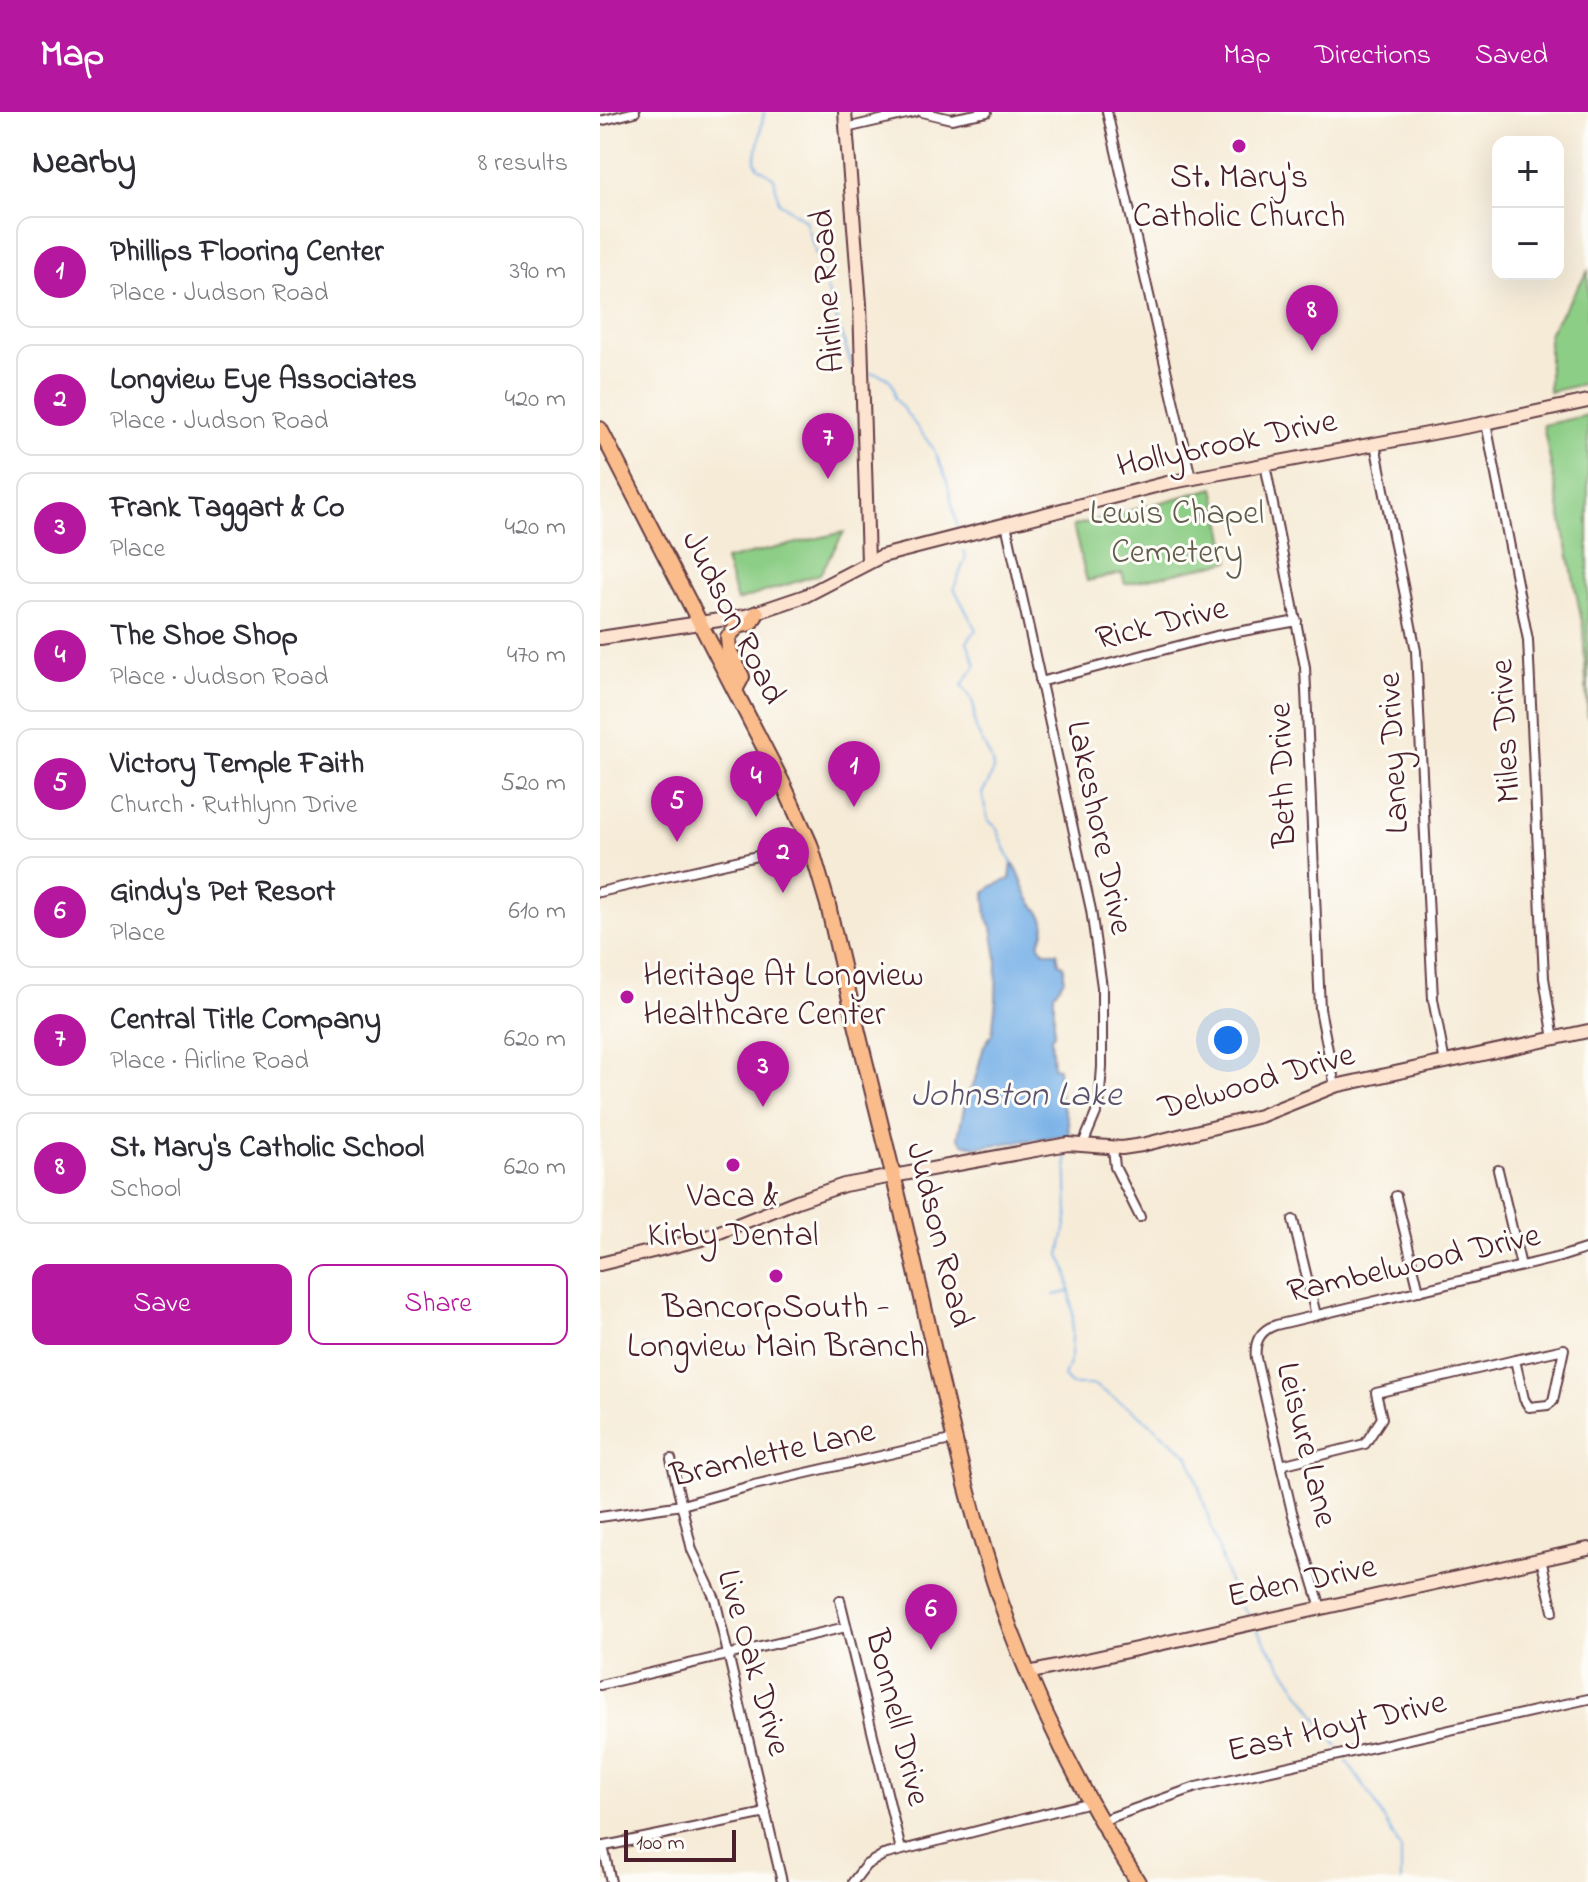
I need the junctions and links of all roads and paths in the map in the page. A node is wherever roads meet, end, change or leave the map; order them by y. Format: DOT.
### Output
graph roads {
  1 [pos="635,112"];
  2 [pos="845,112"];
  3 [pos="915,112"];
  4 [pos="922,112"];
  5 [pos="1107,112"];
  6 [pos="981,113"];
  7 [pos="609,115"];
  8 [pos="600,121"];
  9 [pos="846,128"];
  10 [pos="1588,401"];
  11 [pos="1486,423"];
  12 [pos="600,429"];
  13 [pos="1375,444"];
  14 [pos="1265,464"];
  15 [pos="1191,478"];
  16 [pos="1006,524"];
  17 [pos="868,562"];
  18 [pos="757,613"];
  19 [pos="1297,621"];
  20 [pos="701,624"];
  21 [pos="600,638"];
  22 [pos="1040,682"];
  23 [pos="735,690"];
  24 [pos="810,844"];
  25 [pos="600,892"];
  26 [pos="1588,1031"];
  27 [pos="1554,1039"];
  28 [pos="1445,1063"];
  29 [pos="1335,1086"];
  30 [pos="1083,1144"];
  31 [pos="1113,1148"];
  32 [pos="1498,1170"];
  33 [pos="893,1174"];
  34 [pos="1396,1196"];
  35 [pos="1140,1217"];
  36 [pos="1293,1220"];
  37 [pos="1588,1248"];
  38 [pos="600,1264"];
  39 [pos="1521,1266"];
  40 [pos="1419,1291"];
  41 [pos="1316,1315"];
  42 [pos="1257,1341"];
  43 [pos="1515,1360"];
  44 [pos="956,1439"];
  45 [pos="671,1459"];
  46 [pos="1281,1465"];
  47 [pos="682,1505"];
  48 [pos="600,1517"];
  49 [pos="1588,1549"];
  50 [pos="1541,1559"];
  51 [pos="840,1600"];
  52 [pos="1321,1608"];
  53 [pos="1553,1611"];
  54 [pos="846,1627"];
  55 [pos="727,1654"];
  56 [pos="1028,1673"];
  57 [pos="600,1685"];
  58 [pos="1588,1699"];
  59 [pos="1090,1802"];
  60 [pos="766,1813"];
  61 [pos="1101,1821"];
  62 [pos="601,1846"];
  63 [pos="901,1850"];
  64 [pos="611,1882"];
  65 [pos="782,1882"];
  66 [pos="853,1882"];
  67 [pos="1138,1882"];
  1 -- 7 [label="street"];
  2 -- 9 [label="street, Airline Road"];
  3 -- 9 [label="street"];
  4 -- 6 [label="street"];
  5 -- 15 [label="street"];
  7 -- 8 [label="street"];
  9 -- 17 [label="street, Airline Road"];
  10 -- 11 [label="street, Hollybrook Drive"];
  11 -- 13 [label="street, Hollybrook Drive"];
  11 -- 27 [label="street, Miles Drive"];
  12 -- 20 [label="main road, Judson Road"];
  13 -- 14 [label="street, Hollybrook Drive"];
  13 -- 28 [label="street, Laney Drive"];
  14 -- 15 [label="street, Hollybrook Drive"];
  14 -- 19 [label="street, Beth Drive"];
  15 -- 16 [label="street, Hollybrook Drive"];
  16 -- 17 [label="street, Hollybrook Drive"];
  16 -- 22 [label="street, Lakeshore Drive"];
  17 -- 18 [label="street, Hollybrook Drive"];
  18 -- 20 [label="street, Hollybrook Drive"];
  18 -- 23 [label="main road"];
  19 -- 22 [label="street, Rick Drive"];
  19 -- 29 [label="street, Beth Drive"];
  20 -- 21 [label="street, Hollybrook Drive"];
  20 -- 23 [label="main road, Judson Road"];
  22 -- 30 [label="street, Lakeshore Drive"];
  23 -- 24 [label="main road, Judson Road"];
  24 -- 25 [label="street"];
  24 -- 33 [label="main road, Judson Road"];
  26 -- 27 [label="street, Delwood Drive"];
  27 -- 28 [label="street, Delwood Drive"];
  28 -- 29 [label="street, Delwood Drive"];
  29 -- 31 [label="street, Delwood Drive"];
  30 -- 31 [label="street, Delwood Drive"];
  30 -- 33 [label="street, Delwood Drive"];
  31 -- 35 [label="street"];
  32 -- 39 [label="street"];
  33 -- 38 [label="street, Delwood Drive"];
  33 -- 44 [label="main road, Judson Road"];
  34 -- 40 [label="street"];
  36 -- 41 [label="street"];
  37 -- 39 [label="street, Rambelwood Drive"];
  39 -- 40 [label="street, Rambelwood Drive"];
  40 -- 41 [label="street, Rambelwood Drive"];
  41 -- 42 [label="street, Rambelwood Drive"];
  42 -- 46 [label="street, Leisure Lane"];
  43 -- 43 [label="street"];
  43 -- 46 [label="street"];
  44 -- 47 [label="street, Bramlette Lane"];
  44 -- 56 [label="main road, Judson Road"];
  45 -- 47 [label="street, Live Oak Drive"];
  46 -- 52 [label="street, Leisure Lane"];
  47 -- 48 [label="street, Bramlette Lane"];
  47 -- 55 [label="street, Live Oak Drive"];
  49 -- 50 [label="street, Eden Drive"];
  50 -- 52 [label="street, Eden Drive"];
  50 -- 53 [label="street"];
  51 -- 54 [label="street, Bonnell Drive"];
  52 -- 56 [label="street, Eden Drive"];
  54 -- 55 [label="street"];
  54 -- 63 [label="street, Bonnell Drive"];
  55 -- 57 [label="street"];
  55 -- 60 [label="street, Live Oak Drive"];
  56 -- 59 [label="main road, Judson Road"];
  58 -- 61 [label="street, East Hoyt Drive"];
  59 -- 61 [label="main road, Judson Road"];
  59 -- 63 [label="street"];
  60 -- 62 [label="street"];
  60 -- 65 [label="street, Live Oak Drive"];
  61 -- 67 [label="main road, Judson Road"];
  62 -- 64 [label="street"];
  63 -- 66 [label="street"];
}
